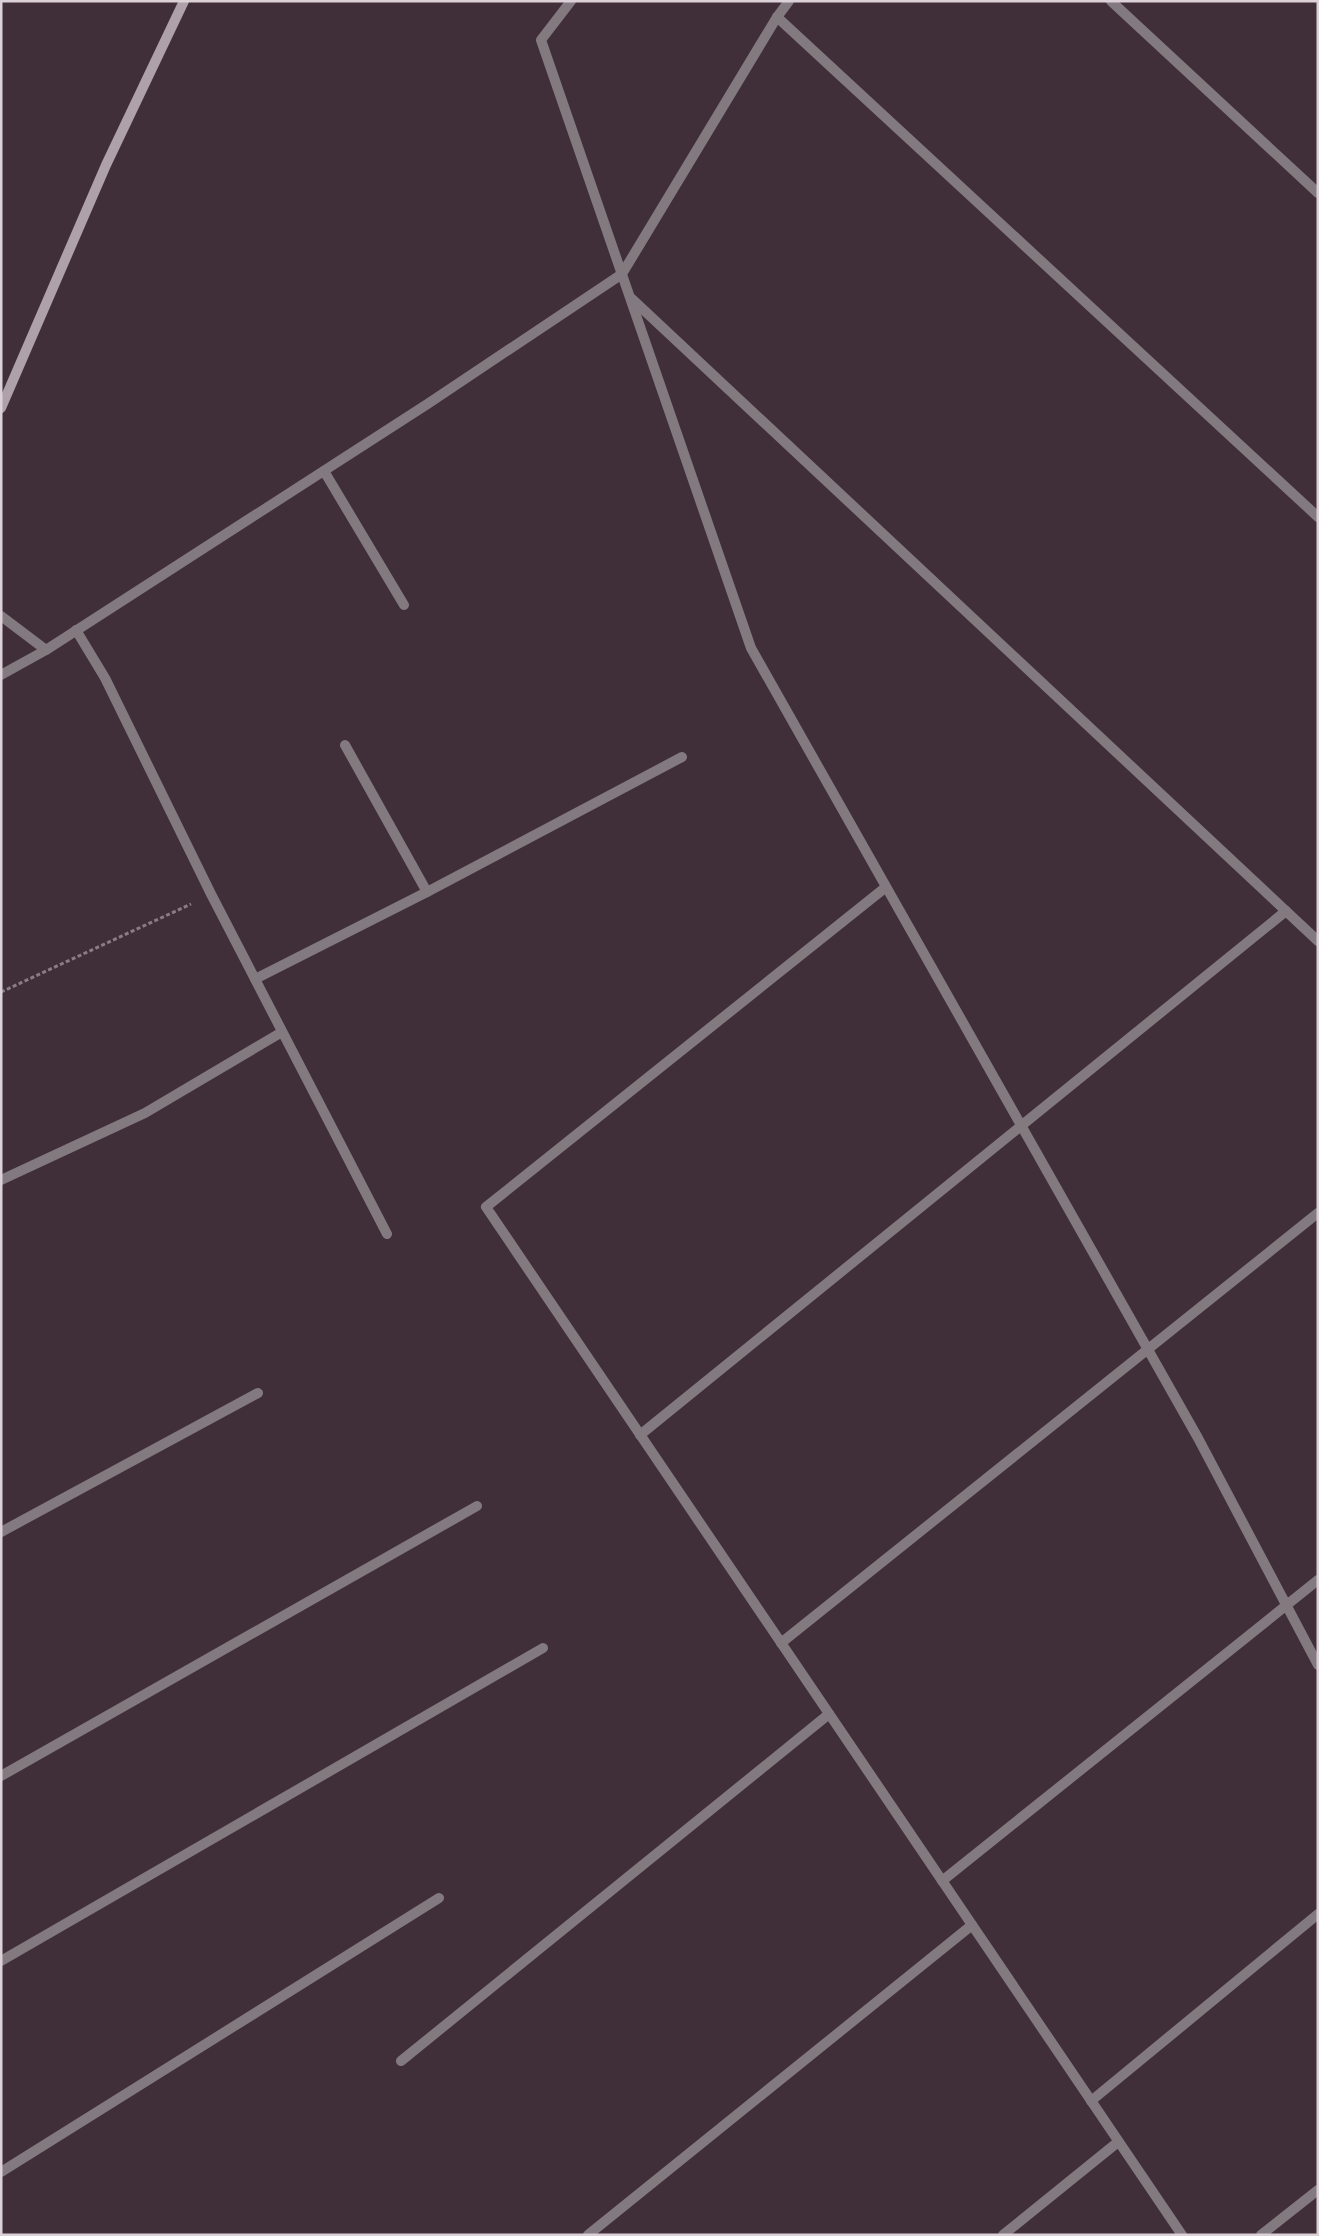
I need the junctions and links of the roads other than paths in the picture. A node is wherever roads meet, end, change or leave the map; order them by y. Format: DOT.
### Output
graph roads {
  1 [pos="184,1"];
  2 [pos="571,1"];
  3 [pos="789,1"];
  4 [pos="1111,1"];
  5 [pos="776,17"];
  6 [pos="1318,192"];
  7 [pos="622,274"];
  8 [pos="629,297"];
  9 [pos="1,408"];
  10 [pos="324,471"];
  11 [pos="1318,517"];
  12 [pos="404,605"];
  13 [pos="1,616"];
  14 [pos="76,630"];
  15 [pos="46,650"];
  16 [pos="1,675"];
  17 [pos="345,745"];
  18 [pos="682,757"];
  19 [pos="886,887"];
  20 [pos="427,892"];
  21 [pos="1286,911"];
  22 [pos="1318,941"];
  23 [pos="254,979"];
  24 [pos="282,1032"];
  25 [pos="1022,1126"];
  26 [pos="1,1180"];
  27 [pos="1318,1213"];
  28 [pos="387,1234"];
  29 [pos="1148,1350"];
  30 [pos="258,1393"];
  31 [pos="640,1435"];
  32 [pos="477,1506"];
  33 [pos="1,1532"];
  34 [pos="1318,1580"];
  35 [pos="1286,1605"];
  36 [pos="781,1643"];
  37 [pos="542,1648"];
  38 [pos="1318,1665"];
  39 [pos="829,1714"];
  40 [pos="1,1776"];
  41 [pos="942,1881"];
  42 [pos="439,1898"];
  43 [pos="1318,1914"];
  44 [pos="972,1925"];
  45 [pos="1,1961"];
  46 [pos="401,2061"];
  47 [pos="1091,2101"];
  48 [pos="1118,2142"];
  49 [pos="1,2172"];
  50 [pos="1318,2190"];
  51 [pos="588,2235"];
  52 [pos="1003,2235"];
  53 [pos="1182,2235"];
  54 [pos="1261,2235"];
  1 -- 9 [label="street"];
  2 -- 7 [label="street"];
  3 -- 5 [label="street"];
  4 -- 6 [label="street"];
  5 -- 7 [label="street"];
  5 -- 11 [label="street"];
  7 -- 8 [label="street"];
  7 -- 10 [label="street"];
  8 -- 19 [label="street"];
  8 -- 21 [label="street"];
  10 -- 12 [label="street"];
  10 -- 14 [label="street"];
  13 -- 15 [label="street"];
  14 -- 15 [label="street"];
  14 -- 23 [label="street"];
  15 -- 16 [label="street"];
  17 -- 20 [label="street"];
  18 -- 20 [label="street"];
  19 -- 25 [label="street"];
  19 -- 31 [label="street"];
  20 -- 23 [label="street"];
  21 -- 22 [label="street"];
  21 -- 25 [label="street"];
  23 -- 24 [label="street"];
  24 -- 26 [label="street"];
  24 -- 28 [label="street"];
  25 -- 29 [label="street"];
  25 -- 31 [label="street"];
  27 -- 29 [label="street"];
  29 -- 35 [label="street"];
  29 -- 36 [label="street"];
  30 -- 33 [label="street"];
  31 -- 36 [label="street"];
  32 -- 40 [label="street"];
  34 -- 35 [label="street"];
  35 -- 38 [label="street"];
  35 -- 41 [label="street"];
  36 -- 39 [label="street"];
  37 -- 45 [label="street"];
  39 -- 41 [label="street"];
  39 -- 46 [label="street"];
  41 -- 44 [label="street"];
  42 -- 49 [label="street"];
  43 -- 47 [label="street"];
  44 -- 47 [label="street"];
  44 -- 51 [label="street"];
  47 -- 48 [label="street"];
  48 -- 52 [label="street"];
  48 -- 53 [label="street"];
  50 -- 54 [label="street"];
}
